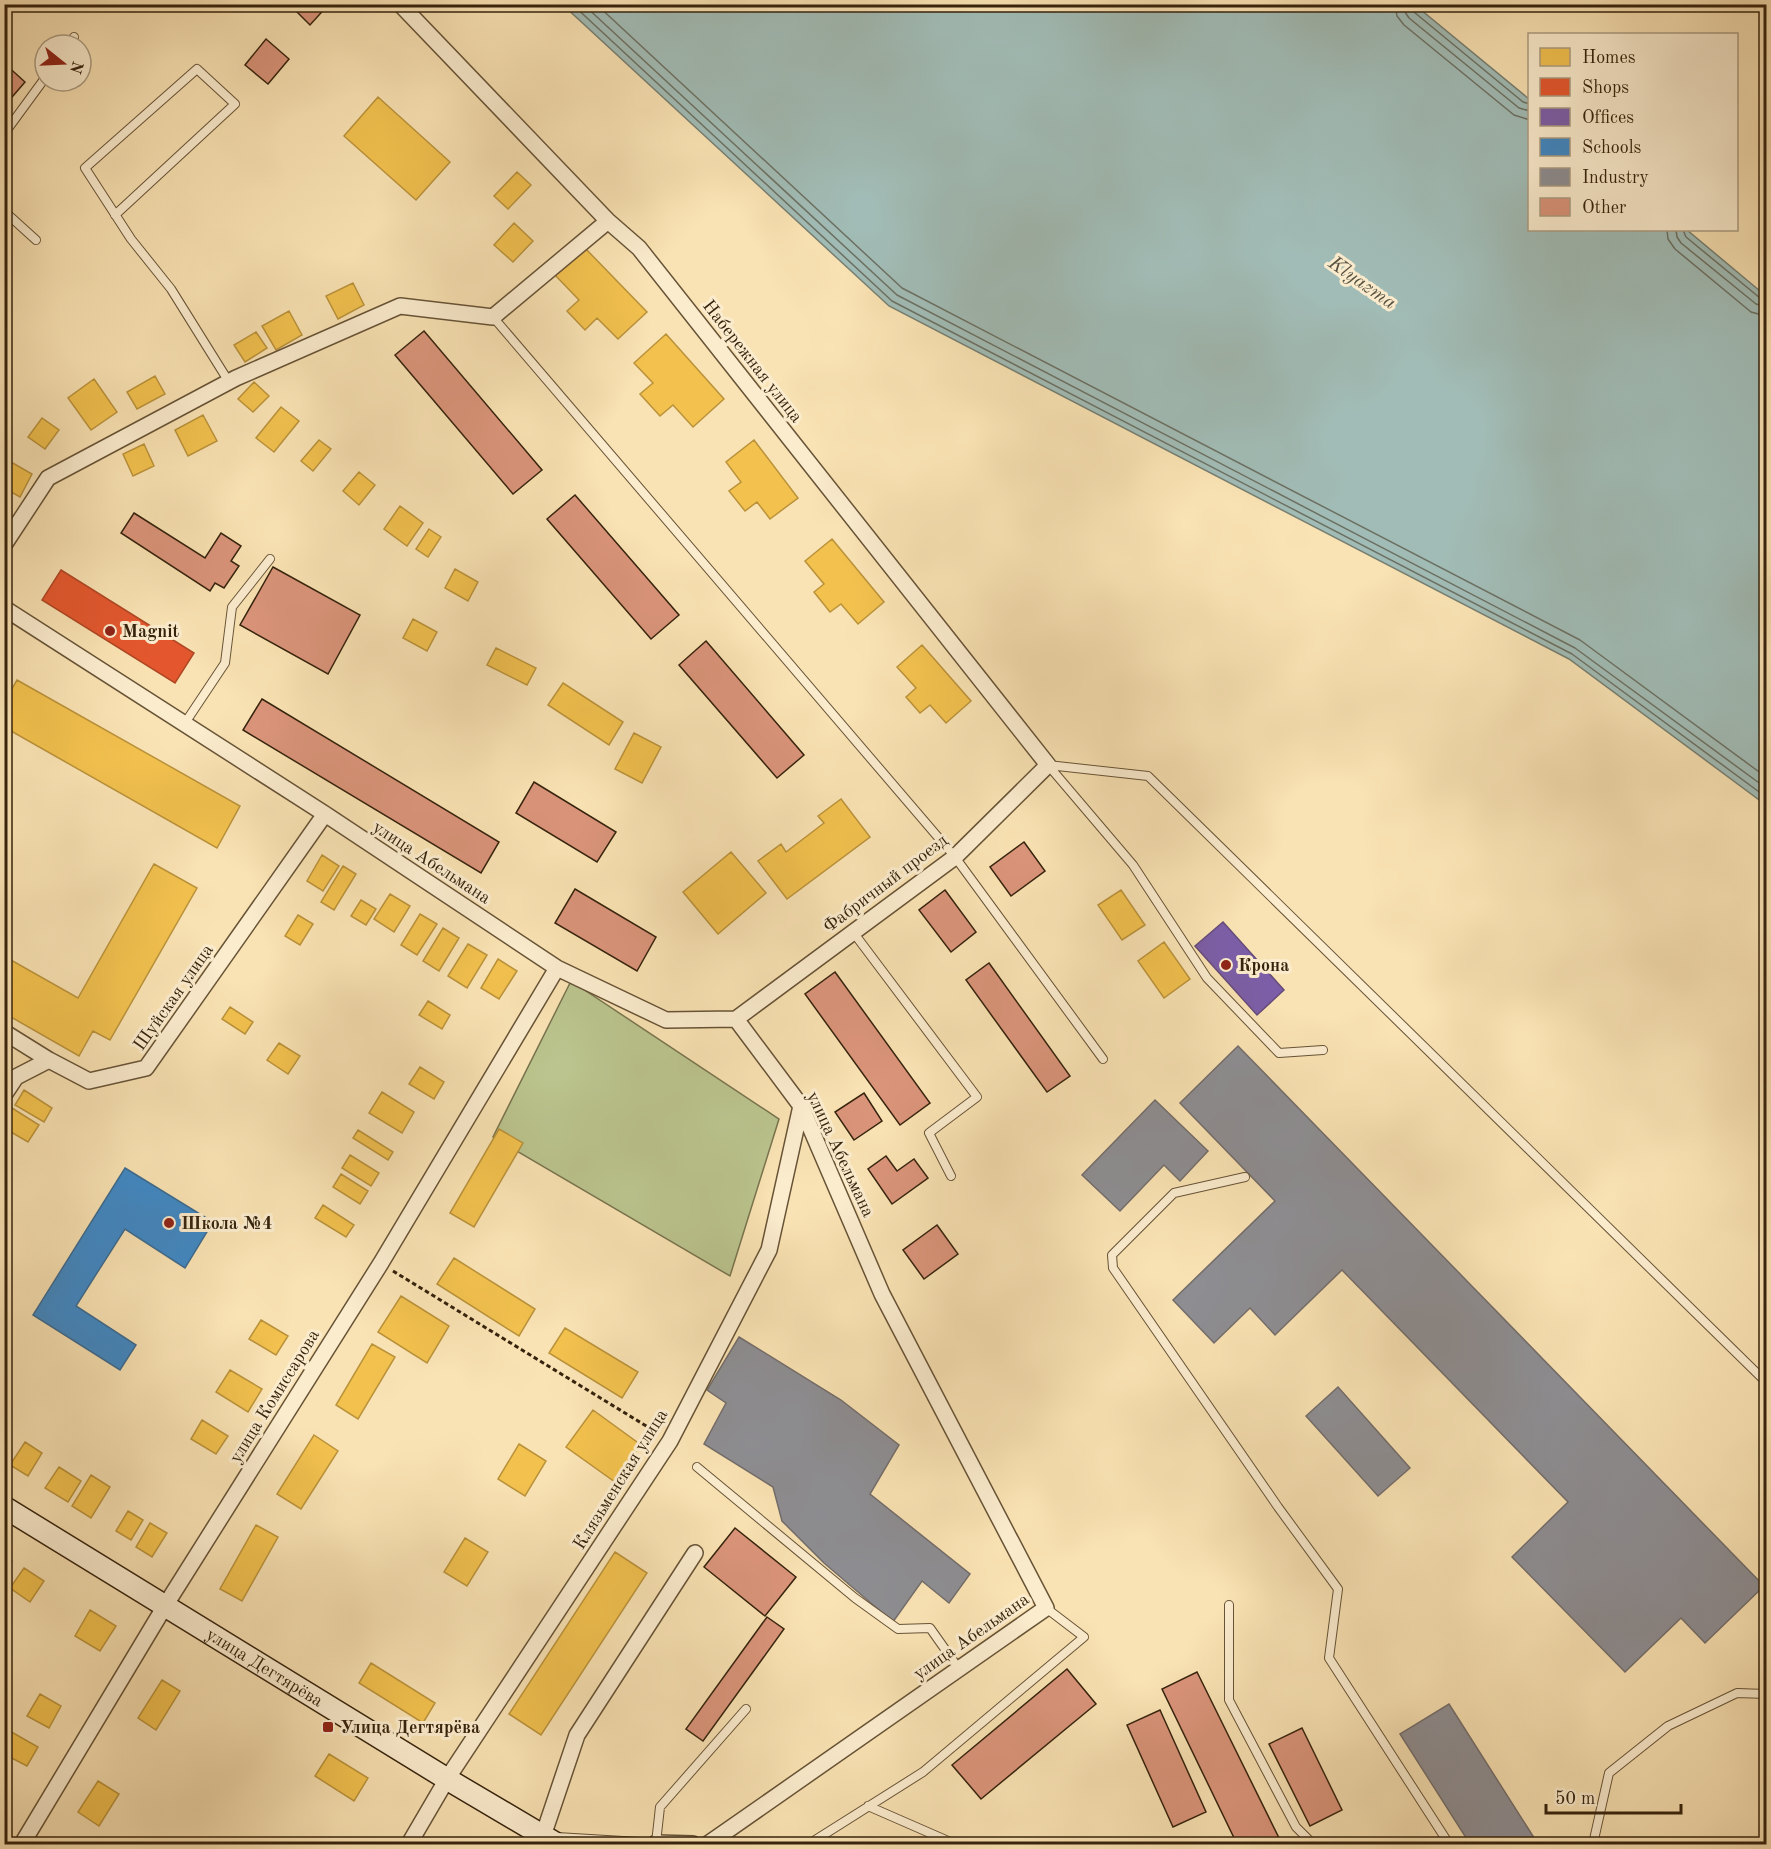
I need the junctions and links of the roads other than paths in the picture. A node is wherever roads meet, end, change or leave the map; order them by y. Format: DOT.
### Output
graph roads {
  1 [pos="400,4"];
  2 [pos="34,93"];
  3 [pos="4,135"];
  4 [pos="4,212"];
  5 [pos="115,214"];
  6 [pos="608,221"];
  7 [pos="36,240"];
  8 [pos="493,317"];
  9 [pos="229,382"];
  10 [pos="4,546"];
  11 [pos="270,559"];
  12 [pos="4,608"];
  13 [pos="184,723"];
  14 [pos="1048,765"];
  15 [pos="325,814"];
  16 [pos="954,857"];
  17 [pos="853,932"];
  18 [pos="557,968"];
  19 [pos="736,1019"];
  20 [pos="4,1032"];
  21 [pos="1323,1050"];
  22 [pos="1103,1059"];
  23 [pos="49,1060"];
  24 [pos="4,1095"];
  25 [pos="801,1106"];
  26 [pos="951,1176"];
  27 [pos="1245,1177"];
  28 [pos="1767,1382"];
  29 [pos="697,1467"];
  30 [pos="4,1507"];
  31 [pos="695,1553"];
  32 [pos="1229,1605"];
  33 [pos="165,1606"];
  34 [pos="1046,1608"];
  35 [pos="958,1669"];
  36 [pos="1767,1694"];
  37 [pos="746,1709"];
  38 [pos="447,1779"];
  39 [pos="868,1806"];
  40 [pos="550,1840"];
  41 [pos="656,1843"];
  42 [pos="22,1845"];
  43 [pos="409,1845"];
  44 [pos="693,1845"];
  45 [pos="708,1845"];
  46 [pos="809,1845"];
  47 [pos="955,1845"];
  48 [pos="1313,1845"];
  49 [pos="1449,1845"];
  50 [pos="1593,1845"];
  1 -- 6 [label="street, Набережная улица"];
  2 -- 3 [label="lane"];
  4 -- 7 [label="lane"];
  5 -- 5 [label="lane"];
  5 -- 9 [label="lane"];
  6 -- 8 [label="street"];
  6 -- 14 [label="street, Набережная улица"];
  8 -- 9 [label="street"];
  8 -- 16 [label="lane"];
  9 -- 10 [label="street"];
  11 -- 13 [label="lane"];
  12 -- 13 [label="street, улица Абельмана"];
  13 -- 15 [label="street, улица Абельмана"];
  14 -- 16 [label="street, Фабричный проезд"];
  14 -- 21 [label="lane"];
  14 -- 28 [label="lane"];
  15 -- 18 [label="street, улица Абельмана"];
  15 -- 23 [label="street, Шуйская улица"];
  16 -- 17 [label="street, Фабричный проезд"];
  16 -- 22 [label="lane"];
  17 -- 19 [label="street, Фабричный проезд"];
  17 -- 26 [label="lane"];
  18 -- 19 [label="street, улица Абельмана"];
  18 -- 33 [label="street, улица Комиссарова"];
  19 -- 25 [label="street, улица Абельмана"];
  20 -- 23 [label="street, Шуйская улица"];
  23 -- 24 [label="street"];
  25 -- 34 [label="street, улица Абельмана"];
  25 -- 38 [label="street, Клязьменская улица"];
  27 -- 49 [label="lane"];
  29 -- 35 [label="lane"];
  30 -- 33 [label="main road, улица Дегтярёва"];
  31 -- 40 [label="street"];
  32 -- 48 [label="lane"];
  33 -- 38 [label="main road, улица Дегтярёва"];
  33 -- 42 [label="street, улица Комиссарова"];
  34 -- 35 [label="street, улица Абельмана"];
  34 -- 39 [label="lane"];
  35 -- 45 [label="street, улица Абельмана"];
  36 -- 50 [label="lane"];
  37 -- 41 [label="lane"];
  38 -- 40 [label="main road, улица Дегтярёва"];
  38 -- 43 [label="street, Клязьменская улица"];
  39 -- 46 [label="lane"];
  39 -- 47 [label="lane"];
  40 -- 41 [label="lane"];
  41 -- 44 [label="street"];
}
